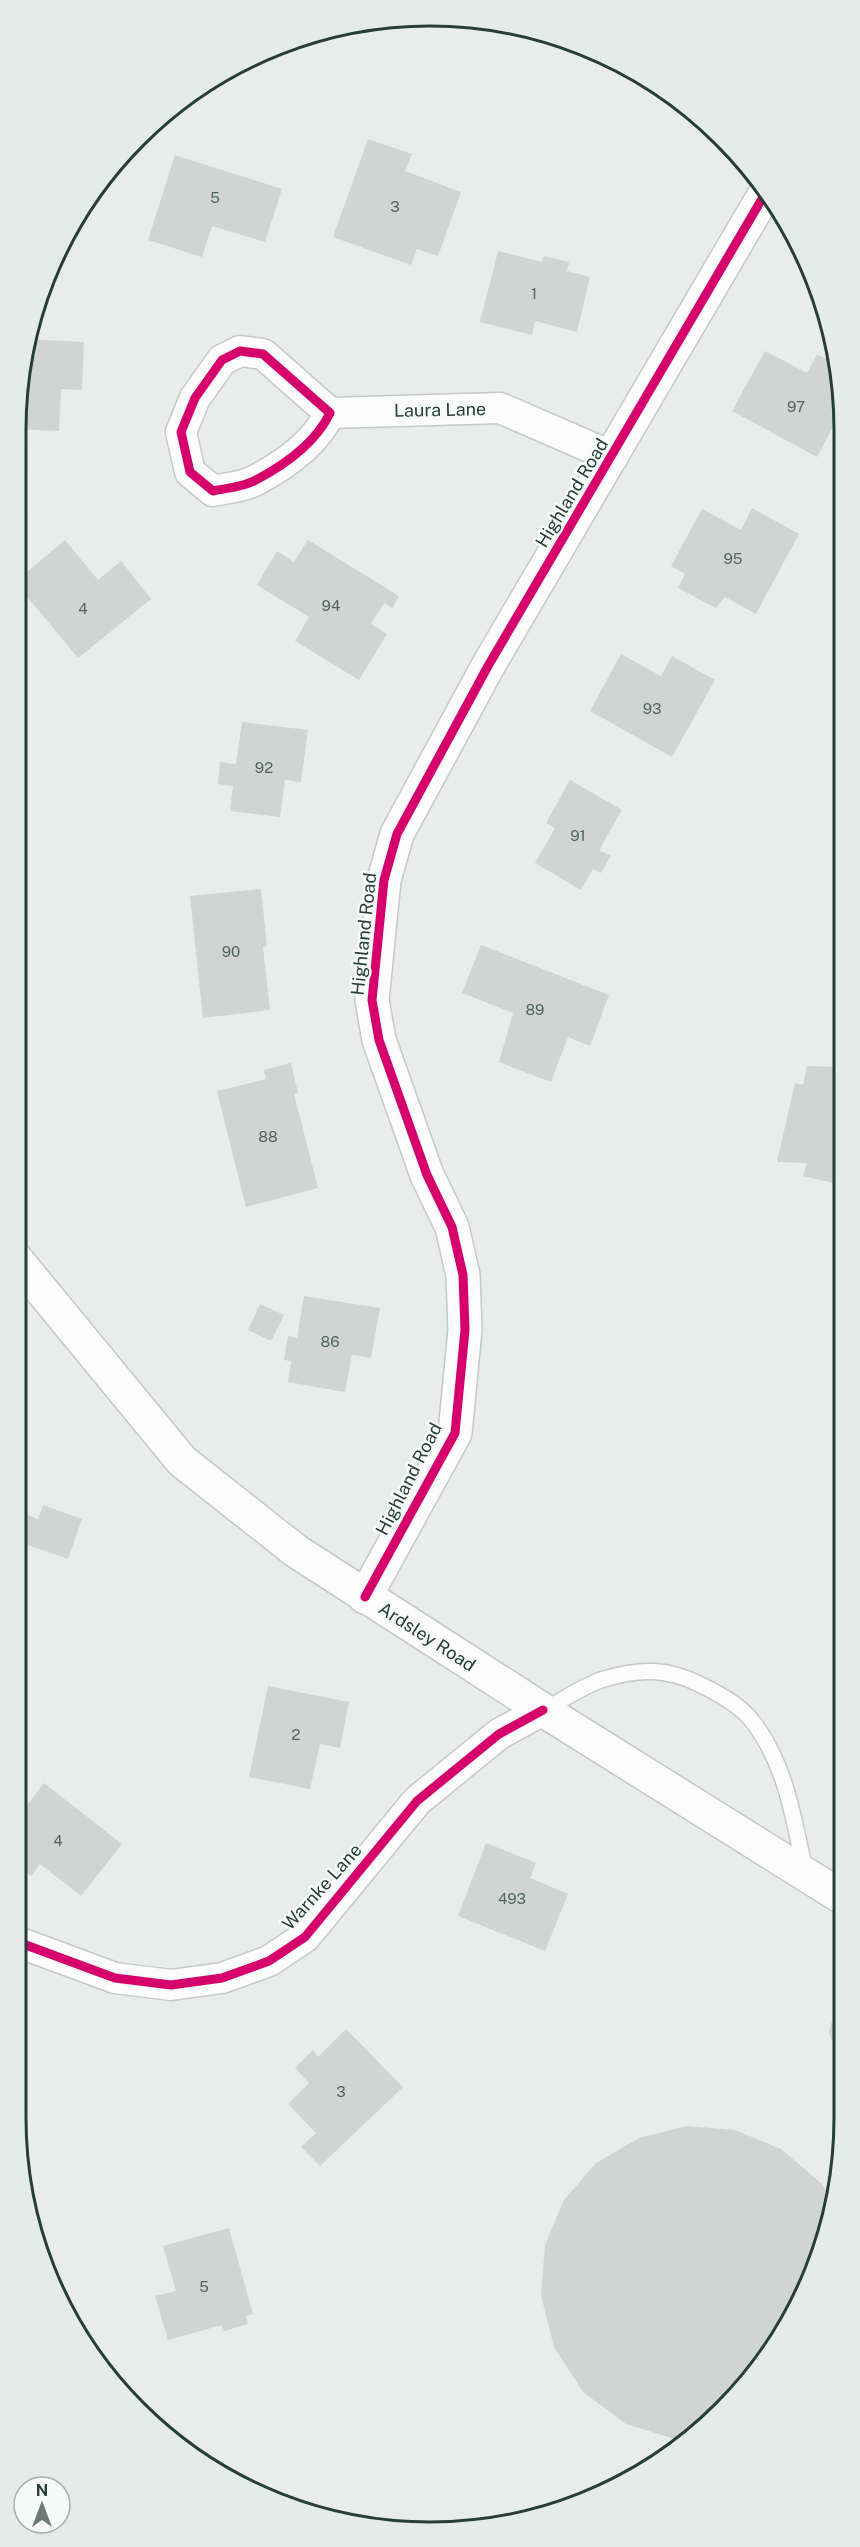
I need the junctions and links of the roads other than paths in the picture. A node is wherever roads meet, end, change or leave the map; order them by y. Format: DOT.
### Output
graph roads {
  1 [pos="762,199"];
  2 [pos="330,413"];
  3 [pos="613,457"];
  4 [pos="26,1271"];
  5 [pos="365,1597"];
  6 [pos="543,1710"];
  7 [pos="806,1874"];
  8 [pos="834,1892"];
  9 [pos="26,1945"];
  1 -- 3 [label="street, Highland Road"];
  2 -- 2 [label="street"];
  2 -- 3 [label="street, Laura Lane"];
  3 -- 5 [label="street, Highland Road"];
  4 -- 5 [label="street, Ardsley Road"];
  5 -- 6 [label="street, Ardsley Road"];
  6 -- 7 [label="street, Ardsley Road"];
  6 -- 7 [label="lane"];
  6 -- 9 [label="street, Warnke Lane"];
  7 -- 8 [label="street, Ardsley Road"];
}
